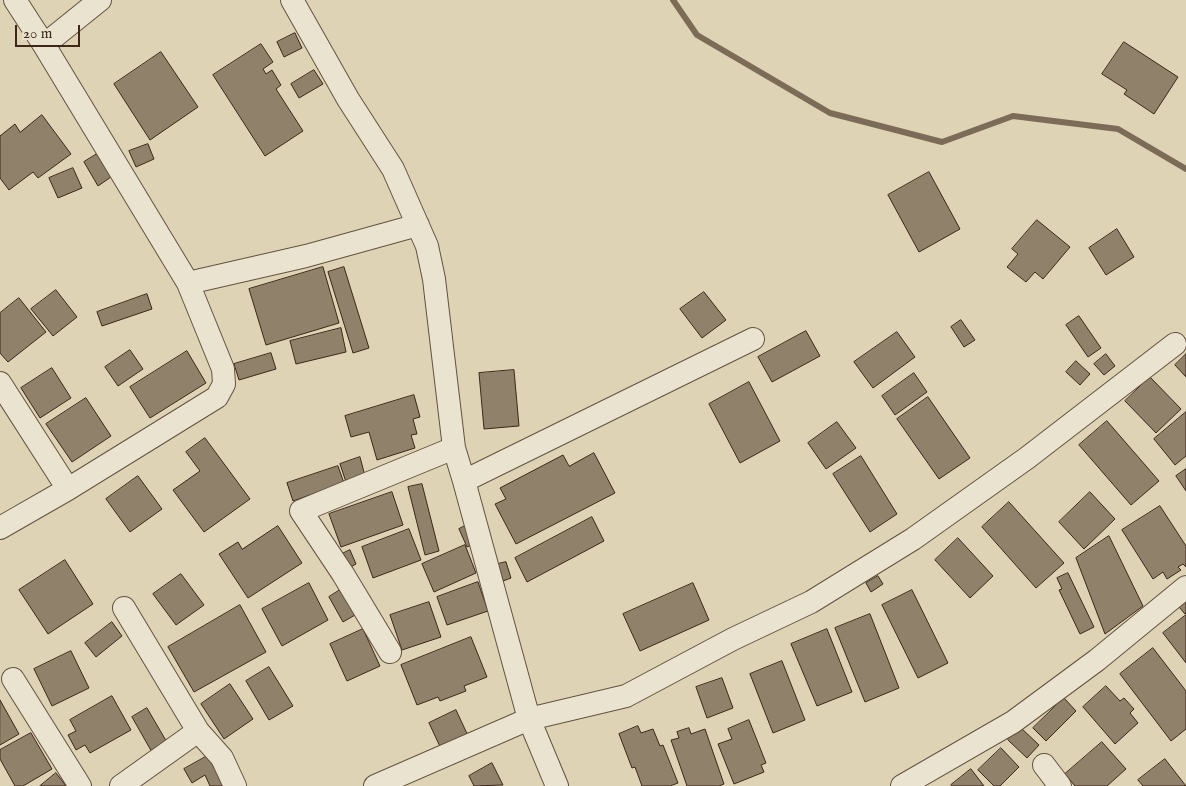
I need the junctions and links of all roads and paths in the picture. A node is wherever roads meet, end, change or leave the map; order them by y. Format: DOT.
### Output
graph roads {
  1 [pos="14,0"];
  2 [pos="100,0"];
  3 [pos="292,0"];
  4 [pos="44,45"];
  5 [pos="418,224"];
  6 [pos="188,283"];
  7 [pos="754,339"];
  8 [pos="1176,344"];
  9 [pos="0,383"];
  10 [pos="454,448"];
  11 [pos="464,481"];
  12 [pos="68,489"];
  13 [pos="0,528"];
  14 [pos="1186,588"];
  15 [pos="124,608"];
  16 [pos="390,652"];
  17 [pos="14,679"];
  18 [pos="529,719"];
  19 [pos="198,730"];
  20 [pos="1044,765"];
  21 [pos="80,786"];
  22 [pos="121,786"];
  23 [pos="235,786"];
  24 [pos="375,786"];
  25 [pos="557,786"];
  26 [pos="902,786"];
  27 [pos="1060,786"];
  1 -- 4 [label="street"];
  2 -- 4 [label="street"];
  3 -- 5 [label="street"];
  4 -- 6 [label="street"];
  5 -- 6 [label="street"];
  5 -- 10 [label="street"];
  6 -- 12 [label="street"];
  7 -- 11 [label="street"];
  8 -- 18 [label="street"];
  9 -- 12 [label="street"];
  10 -- 11 [label="street"];
  10 -- 16 [label="street"];
  11 -- 18 [label="street"];
  12 -- 13 [label="street"];
  14 -- 26 [label="street"];
  15 -- 19 [label="street"];
  17 -- 21 [label="street"];
  18 -- 24 [label="street"];
  18 -- 25 [label="street"];
  19 -- 22 [label="street"];
  19 -- 23 [label="street"];
  20 -- 27 [label="street"];
}
